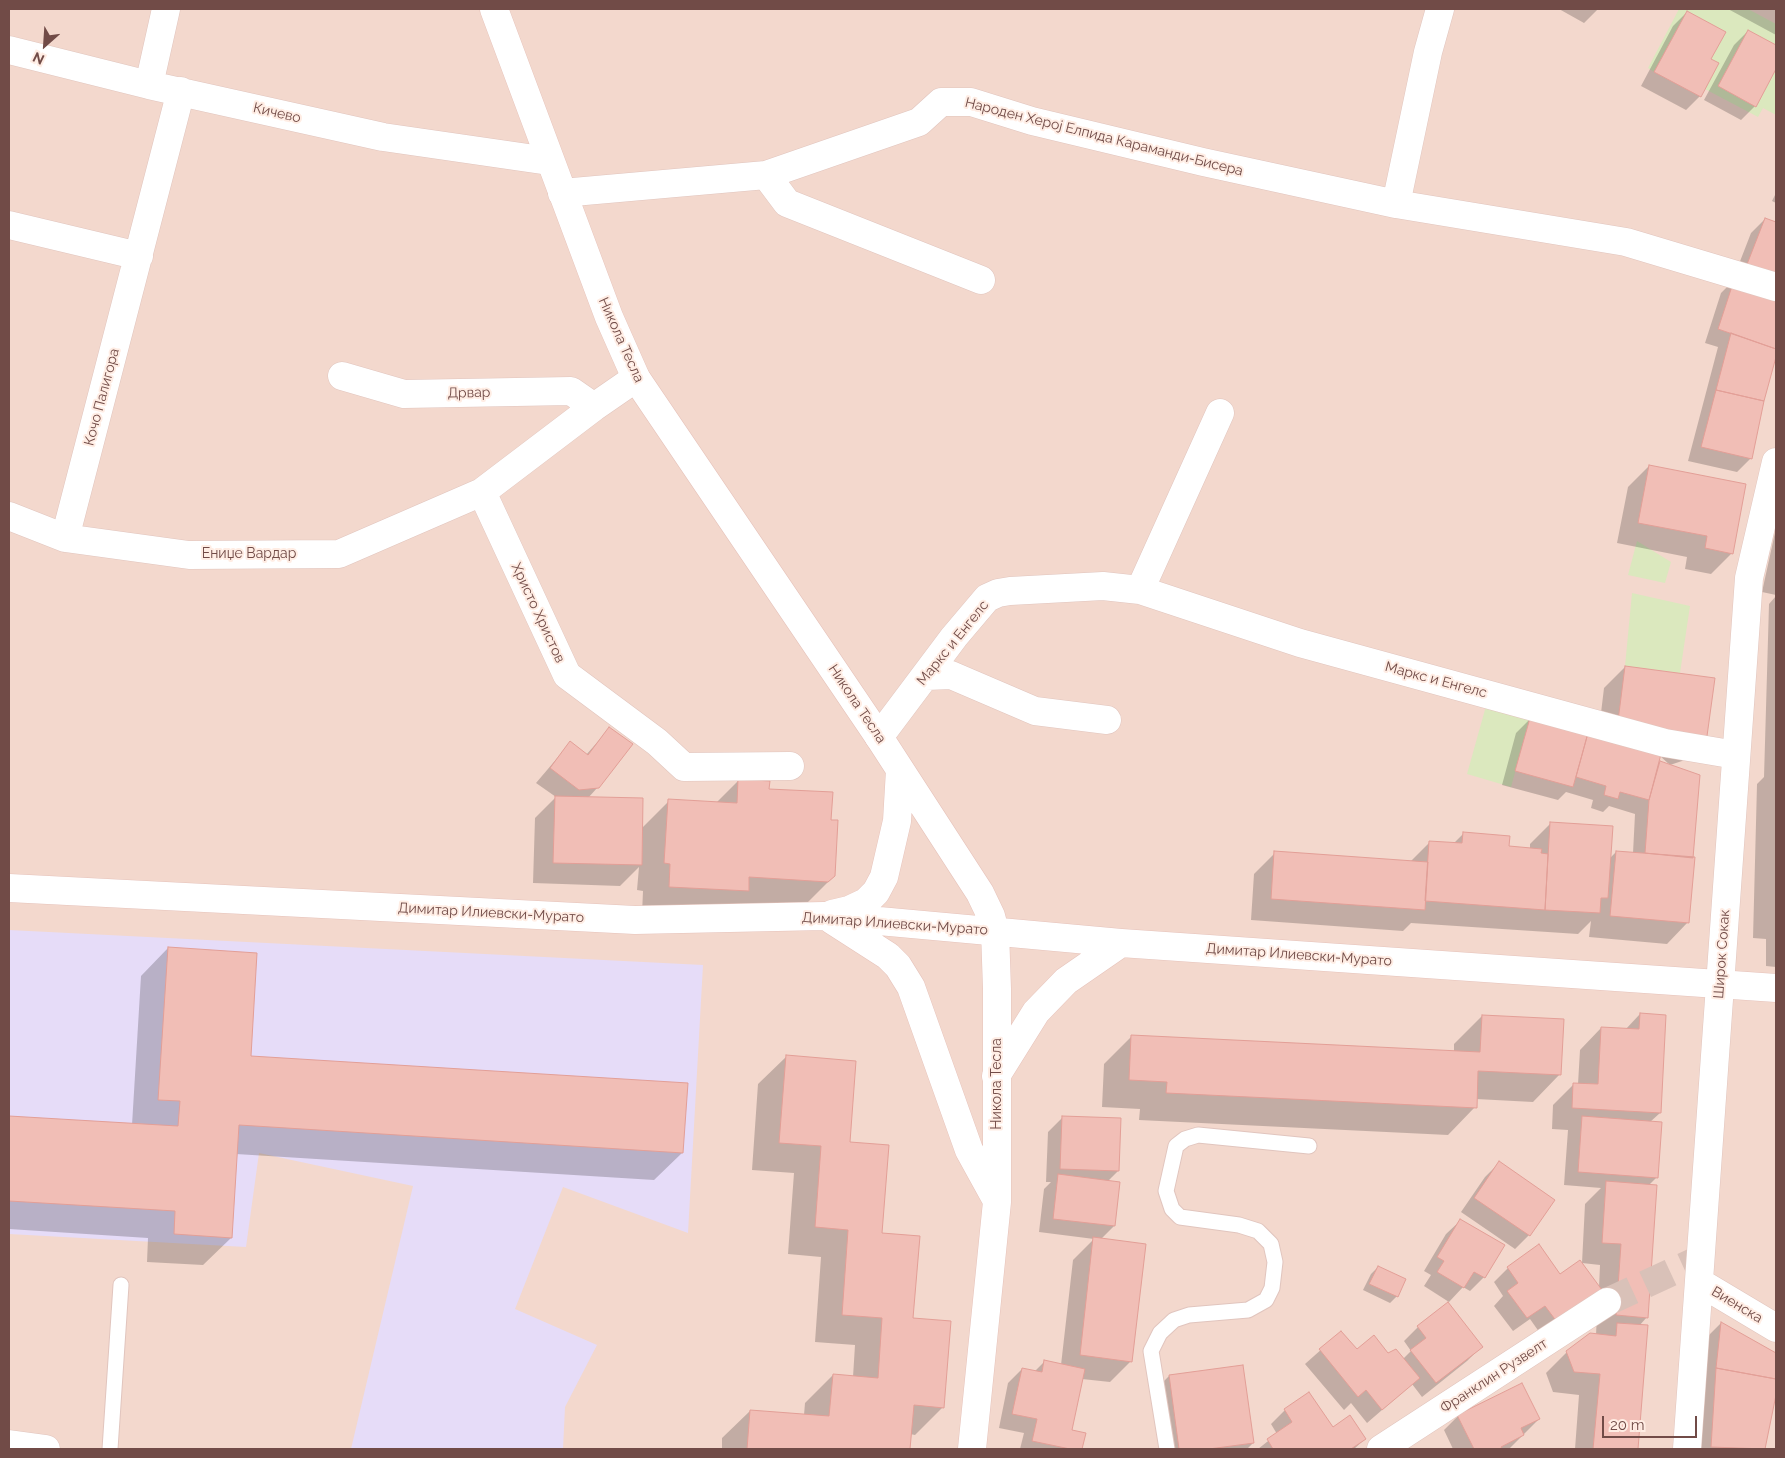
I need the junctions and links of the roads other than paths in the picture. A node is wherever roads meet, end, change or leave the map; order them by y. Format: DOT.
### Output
graph roads {
  1 [pos="166,9"];
  2 [pos="494,9"];
  3 [pos="1440,9"];
  4 [pos="9,50"];
  5 [pos="149,85"];
  6 [pos="181,91"];
  7 [pos="549,161"];
  8 [pos="766,175"];
  9 [pos="562,193"];
  10 [pos="1396,204"];
  11 [pos="9,225"];
  12 [pos="139,256"];
  13 [pos="981,280"];
  14 [pos="1776,287"];
  15 [pos="342,376"];
  16 [pos="636,378"];
  17 [pos="594,407"];
  18 [pos="1220,412"];
  19 [pos="1776,462"];
  20 [pos="482,492"];
  21 [pos="9,516"];
  22 [pos="65,538"];
  23 [pos="1140,590"];
  24 [pos="926,676"];
  25 [pos="1107,720"];
  26 [pos="879,737"];
  27 [pos="1736,755"];
  28 [pos="790,766"];
  29 [pos="900,770"];
  30 [pos="9,888"];
  31 [pos="824,916"];
  32 [pos="995,931"];
  33 [pos="1121,942"];
  34 [pos="1720,984"];
  35 [pos="1776,988"];
  36 [pos="996,1076"];
  37 [pos="1309,1146"];
  38 [pos="998,1202"];
  39 [pos="1699,1282"];
  40 [pos="122,1285"];
  41 [pos="1608,1302"];
  42 [pos="1776,1328"];
  43 [pos="9,1444"];
  44 [pos="969,1444"];
  45 [pos="46,1449"];
  46 [pos="110,1449"];
  47 [pos="1167,1449"];
  48 [pos="1381,1449"];
  49 [pos="1687,1449"];
  1 -- 5 [label="street"];
  2 -- 7 [label="street, Никола Тесла"];
  3 -- 10 [label="street"];
  4 -- 5 [label="street, Кичево"];
  5 -- 6 [label="street, Кичево"];
  6 -- 7 [label="street, Кичево"];
  6 -- 12 [label="street, Кочо Палигора"];
  7 -- 9 [label="street, Никола Тесла"];
  8 -- 9 [label="street, Народен Херој Елпида Караманди-Бисера"];
  8 -- 10 [label="street, Народен Херој Елпида Караманди-Бисера"];
  8 -- 13 [label="street"];
  9 -- 16 [label="street, Никола Тесла"];
  10 -- 14 [label="street, Народен Херој Елпида Караманди-Бисера"];
  11 -- 12 [label="street"];
  12 -- 22 [label="street, Кочо Палигора"];
  15 -- 17 [label="street, Дрвар"];
  16 -- 17 [label="street"];
  16 -- 26 [label="street, Никола Тесла"];
  17 -- 20 [label="street"];
  18 -- 23 [label="street"];
  19 -- 27 [label="street, Широк Сокак"];
  20 -- 22 [label="street, Ениџе Вардар"];
  20 -- 28 [label="street, Христо Христов"];
  21 -- 22 [label="street, Ениџе Вардар"];
  23 -- 24 [label="street, Маркс и Енгелс"];
  23 -- 27 [label="street, Маркс и Енгелс"];
  24 -- 25 [label="street"];
  24 -- 26 [label="street, Маркс и Енгелс"];
  26 -- 29 [label="street, Никола Тесла"];
  27 -- 34 [label="street, Широк Сокак"];
  29 -- 31 [label="street"];
  29 -- 32 [label="street, Никола Тесла"];
  30 -- 31 [label="street, Димитар Илиевски-Мурато"];
  31 -- 32 [label="street, Димитар Илиевски-Мурато"];
  31 -- 38 [label="street"];
  32 -- 33 [label="street, Димитар Илиевски-Мурато"];
  32 -- 36 [label="street, Никола Тесла"];
  33 -- 34 [label="street, Димитар Илиевски-Мурато"];
  33 -- 36 [label="street"];
  34 -- 35 [label="street, Димитар Илиевски-Мурато"];
  34 -- 39 [label="street, Широк Сокак"];
  36 -- 38 [label="street, Никола Тесла"];
  37 -- 47 [label="lane"];
  38 -- 44 [label="street, Никола Тесла"];
  39 -- 42 [label="street, Виенска"];
  39 -- 49 [label="street, Широк Сокак"];
  40 -- 46 [label="lane"];
  41 -- 48 [label="street, Франклин Рузвелт"];
  43 -- 45 [label="street"];
}
